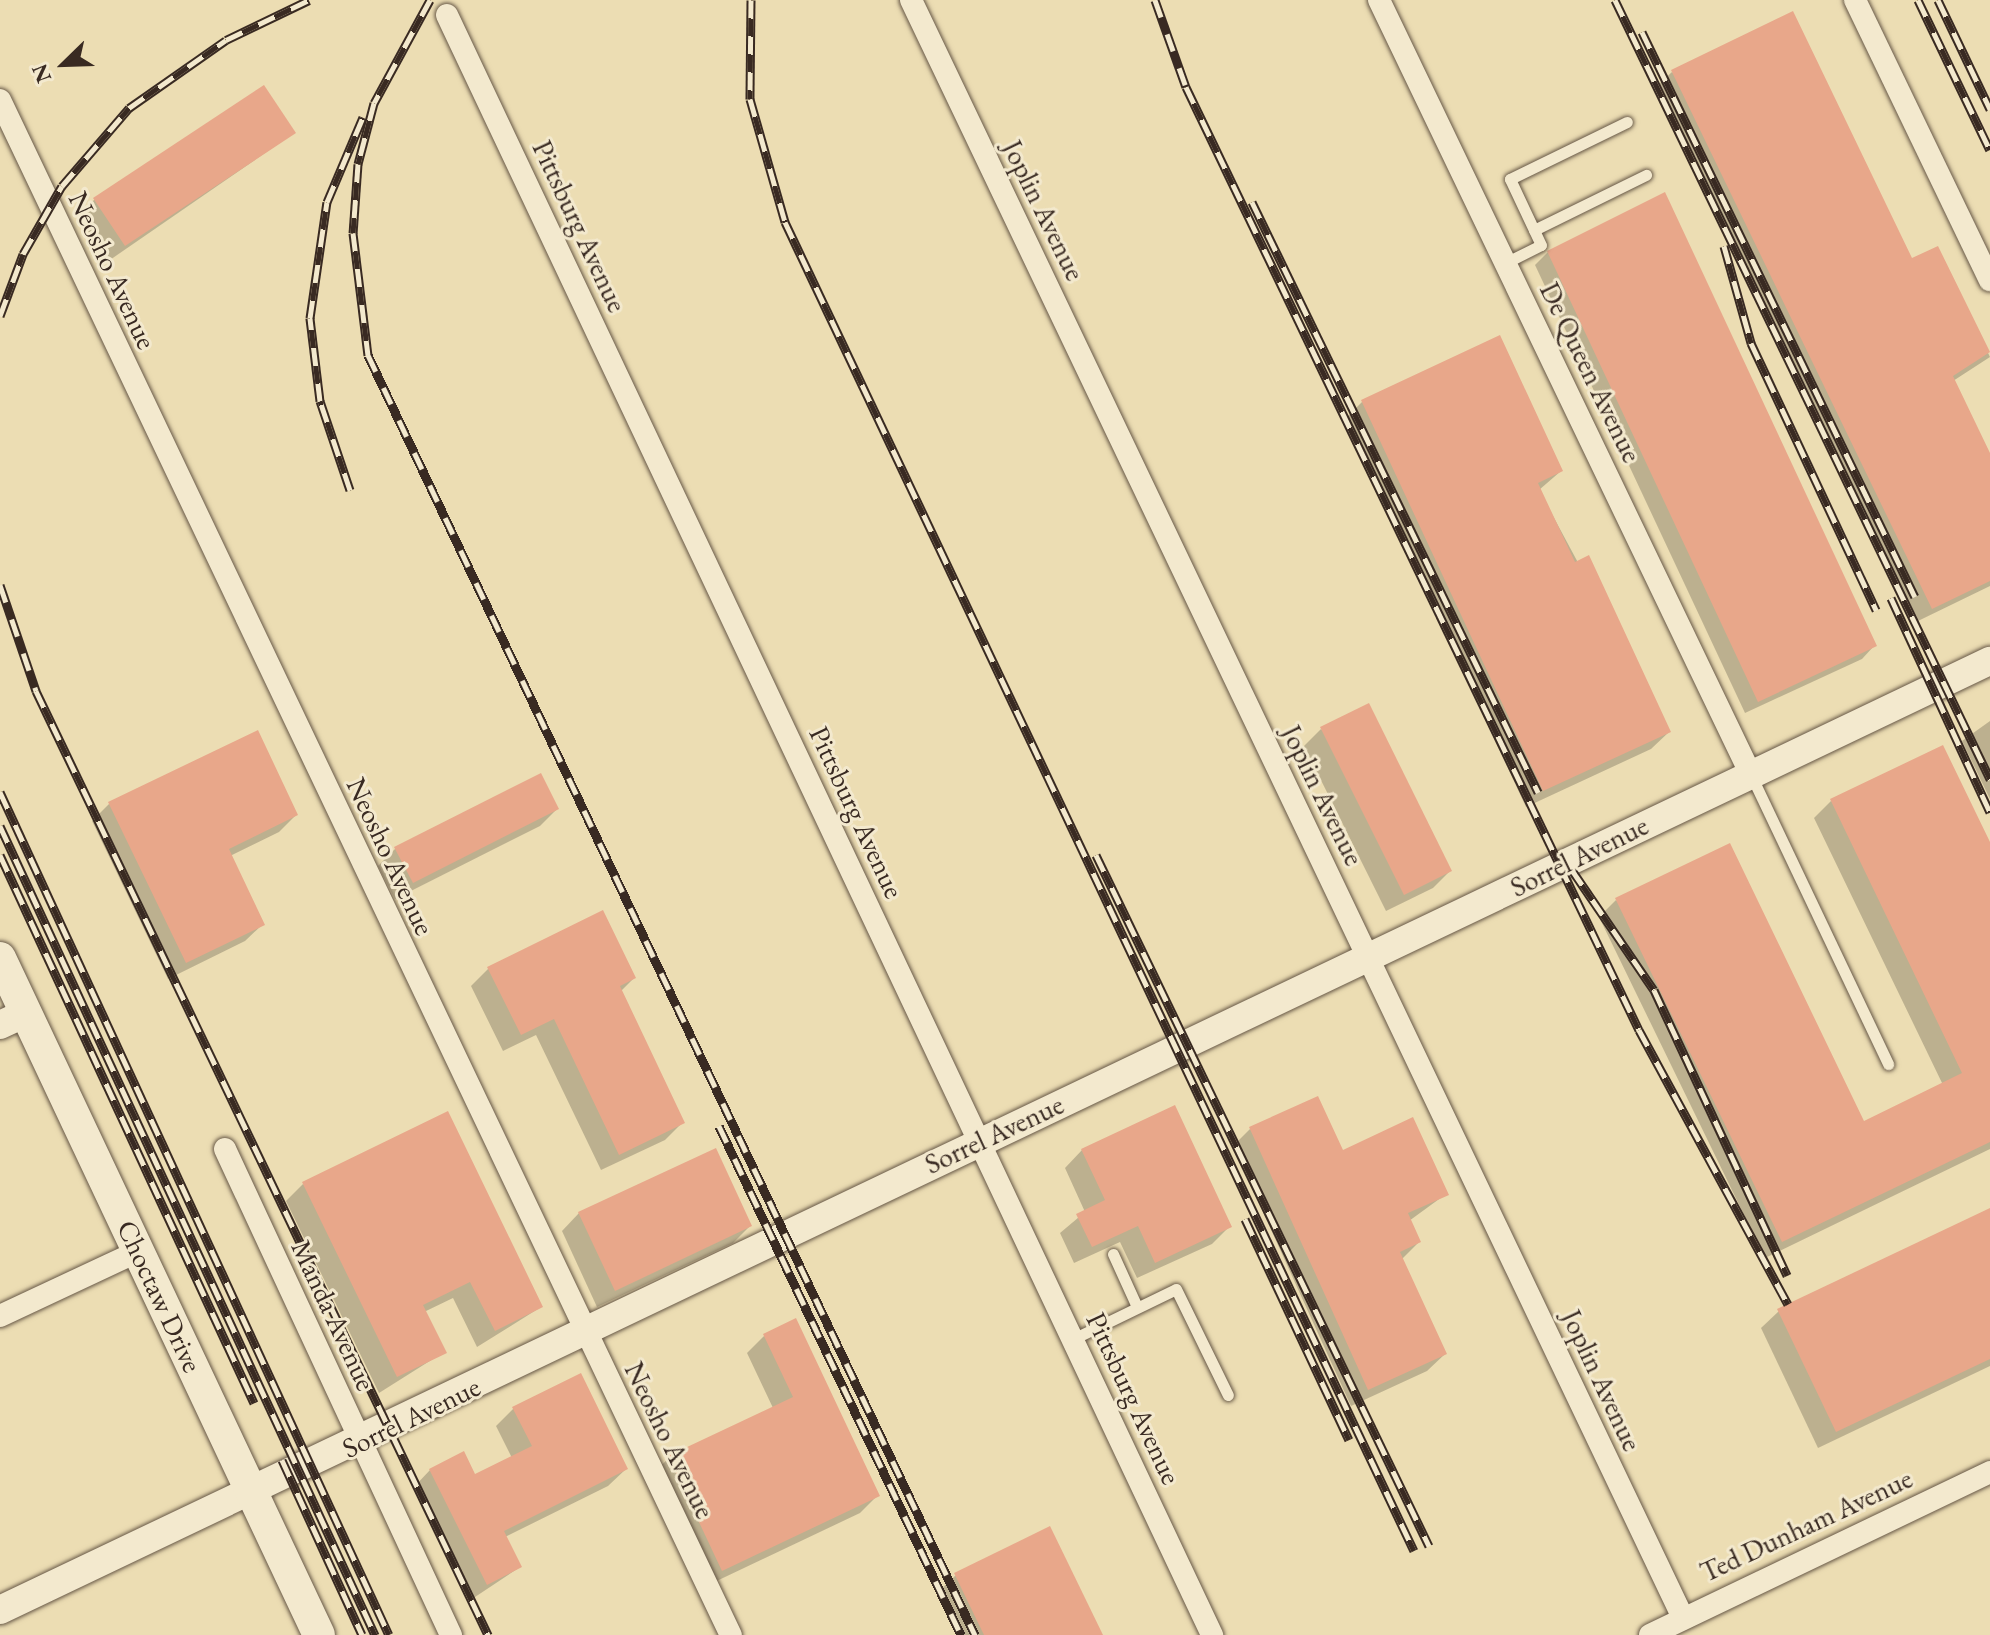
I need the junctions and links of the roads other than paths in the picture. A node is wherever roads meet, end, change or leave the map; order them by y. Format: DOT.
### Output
graph roads {
  1 [pos="911,0"];
  2 [pos="1379,0"];
  3 [pos="1855,0"];
  4 [pos="447,15"];
  5 [pos="0,100"];
  6 [pos="1627,122"];
  7 [pos="1646,175"];
  8 [pos="1534,230"];
  9 [pos="1505,263"];
  10 [pos="1990,280"];
  11 [pos="1990,661"];
  12 [pos="1749,771"];
  13 [pos="0,958"];
  14 [pos="1369,961"];
  15 [pos="13,1019"];
  16 [pos="1888,1064"];
  17 [pos="979,1140"];
  18 [pos="225,1149"];
  19 [pos="139,1251"];
  20 [pos="1113,1254"];
  21 [pos="1137,1307"];
  22 [pos="0,1316"];
  23 [pos="584,1334"];
  24 [pos="1073,1339"];
  25 [pos="1228,1395"];
  26 [pos="358,1441"];
  27 [pos="1990,1472"];
  28 [pos="253,1493"];
  29 [pos="0,1610"];
  30 [pos="1682,1616"];
  31 [pos="319,1635"];
  32 [pos="451,1635"];
  33 [pos="731,1635"];
  34 [pos="1212,1635"];
  35 [pos="1650,1635"];
  1 -- 14 [label="street, Joplin Avenue"];
  2 -- 9 [label="street, De Queen Avenue"];
  3 -- 10 [label="street"];
  4 -- 17 [label="street, Pittsburg Avenue"];
  5 -- 23 [label="street, Neosho Avenue"];
  6 -- 8 [label="lane"];
  7 -- 8 [label="lane"];
  8 -- 9 [label="lane"];
  9 -- 12 [label="street, De Queen Avenue"];
  11 -- 12 [label="street, Sorrel Avenue"];
  12 -- 14 [label="street, Sorrel Avenue"];
  12 -- 16 [label="lane"];
  13 -- 15 [label="main road, Choctaw Drive"];
  14 -- 17 [label="street, Sorrel Avenue"];
  14 -- 30 [label="street, Joplin Avenue"];
  15 -- 19 [label="main road, Choctaw Drive"];
  17 -- 23 [label="street, Sorrel Avenue"];
  17 -- 24 [label="street, Pittsburg Avenue"];
  18 -- 26 [label="street, Manda Avenue"];
  19 -- 22 [label="street"];
  19 -- 28 [label="main road, Choctaw Drive"];
  20 -- 21 [label="lane"];
  21 -- 24 [label="lane"];
  21 -- 25 [label="lane"];
  23 -- 26 [label="street, Sorrel Avenue"];
  23 -- 33 [label="street, Neosho Avenue"];
  24 -- 34 [label="street, Pittsburg Avenue"];
  26 -- 28 [label="street, Sorrel Avenue"];
  26 -- 32 [label="street, Manda Avenue"];
  27 -- 30 [label="street, Ted Dunham Avenue"];
  28 -- 29 [label="street, Sorrel Avenue"];
  28 -- 31 [label="main road, Choctaw Drive"];
  30 -- 35 [label="street, Ted Dunham Avenue"];
}
